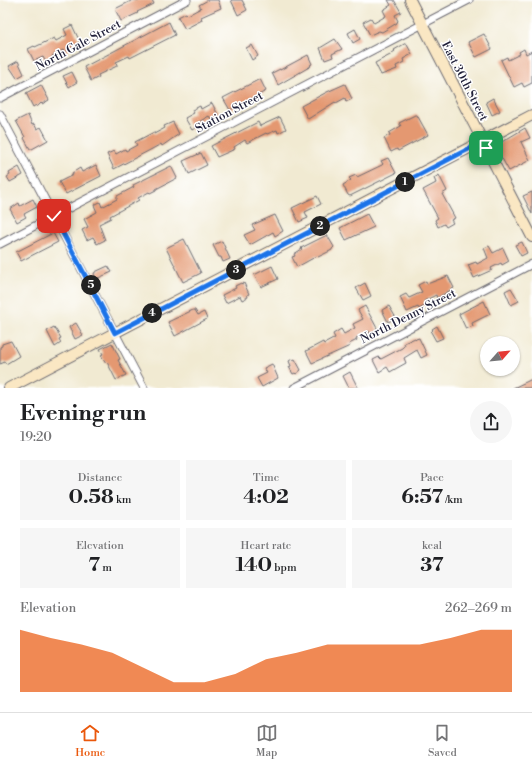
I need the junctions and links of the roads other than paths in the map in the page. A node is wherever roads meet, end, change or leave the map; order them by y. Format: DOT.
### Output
graph roads {
  1 [pos="187,0"];
  2 [pos="410,0"];
  3 [pos="469,0"];
  4 [pos="422,24"];
  5 [pos="0,98"];
  6 [pos="0,114"];
  7 [pos="532,115"];
  8 [pos="482,142"];
  9 [pos="54,216"];
  10 [pos="532,237"];
  11 [pos="0,244"];
  12 [pos="532,264"];
  13 [pos="115,333"];
  14 [pos="9,388"];
  15 [pos="144,388"];
  16 [pos="294,388"];
  1 -- 5 [label="street, North Gale Street"];
  2 -- 4 [label="main road, East 30th Street"];
  3 -- 4 [label="street, Station Street"];
  4 -- 8 [label="main road, East 30th Street"];
  4 -- 9 [label="street, Station Street"];
  6 -- 9 [label="street"];
  7 -- 8 [label="main road"];
  8 -- 10 [label="main road, East 30th Street"];
  8 -- 13 [label="main road"];
  9 -- 11 [label="street, Station Street"];
  9 -- 13 [label="street"];
  12 -- 16 [label="street, North Denny Street"];
  13 -- 14 [label="main road"];
  13 -- 15 [label="street"];
}
